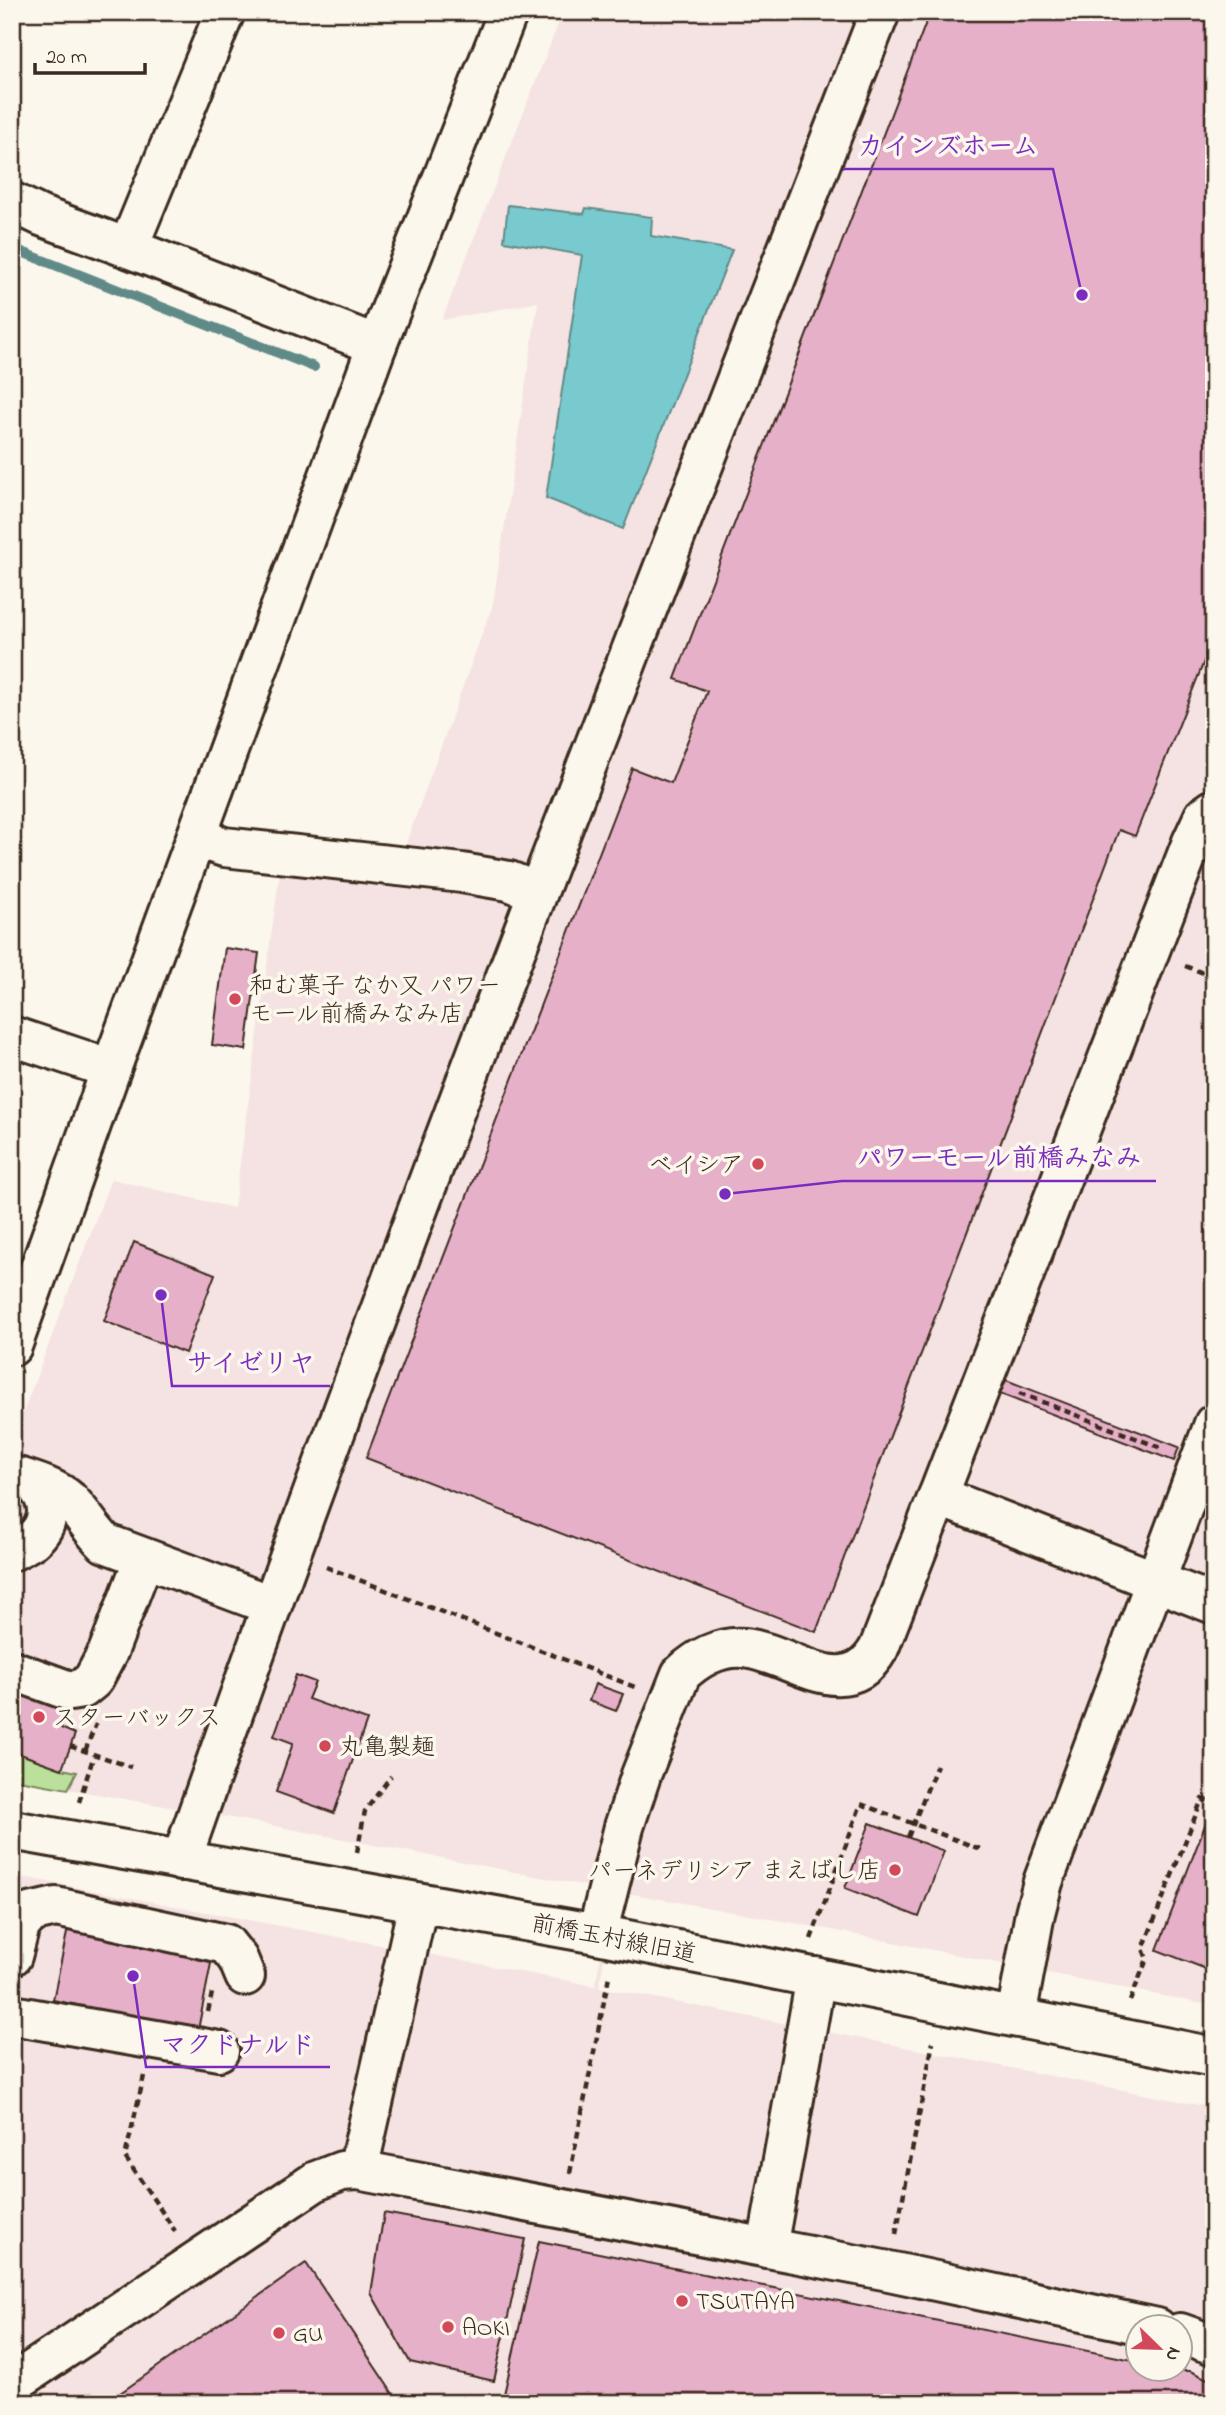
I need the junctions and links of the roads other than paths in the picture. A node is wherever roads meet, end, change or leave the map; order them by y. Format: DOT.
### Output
graph roads {
  1 [pos="225,12"];
  2 [pos="508,12"];
  3 [pos="880,12"];
  4 [pos="12,202"];
  5 [pos="128,248"];
  6 [pos="377,345"];
  7 [pos="1214,809"];
  8 [pos="196,838"];
  9 [pos="1203,846"];
  10 [pos="537,892"];
  11 [pos="12,1036"];
  12 [pos="111,1069"];
  13 [pos="12,1346"];
  14 [pos="1214,1423"];
  15 [pos="22,1478"];
  16 [pos="938,1496"];
  17 [pos="105,1543"];
  18 [pos="20,1546"];
  19 [pos="144,1558"];
  20 [pos="1154,1580"];
  21 [pos="1214,1604"];
  22 [pos="271,1605"];
  23 [pos="12,1670"];
  24 [pos="12,1830"];
  25 [pos="181,1861"];
  26 [pos="418,1904"];
  27 [pos="21,1916"];
  28 [pos="597,1934"];
  29 [pos="12,1956"];
  30 [pos="812,1962"];
  31 [pos="245,1976"];
  32 [pos="17,2013"];
  33 [pos="1016,2017"];
  34 [pos="219,2051"];
  35 [pos="1214,2057"];
  36 [pos="358,2170"];
  37 [pos="767,2248"];
  38 [pos="1124,2321"];
  39 [pos="1194,2338"];
  40 [pos="1214,2346"];
  41 [pos="12,2384"];
  1 -- 5 [label="street"];
  2 -- 6 [label="street"];
  3 -- 10 [label="street"];
  4 -- 5 [label="street"];
  5 -- 6 [label="street"];
  6 -- 8 [label="street"];
  7 -- 9 [label="street"];
  8 -- 10 [label="street"];
  8 -- 12 [label="street"];
  9 -- 16 [label="street"];
  10 -- 22 [label="street"];
  11 -- 12 [label="street"];
  12 -- 13 [label="street"];
  14 -- 20 [label="street"];
  15 -- 17 [label="street"];
  15 -- 18 [label="street"];
  16 -- 20 [label="street"];
  16 -- 28 [label="street"];
  17 -- 18 [label="street"];
  17 -- 19 [label="street"];
  19 -- 22 [label="street"];
  19 -- 23 [label="street"];
  20 -- 21 [label="street"];
  20 -- 33 [label="street"];
  22 -- 25 [label="street"];
  24 -- 25 [label="street, 前橋玉村線旧道"];
  25 -- 26 [label="street, 前橋玉村線旧道"];
  26 -- 28 [label="street, 前橋玉村線旧道"];
  26 -- 36 [label="street"];
  27 -- 29 [label="street"];
  27 -- 31 [label="street"];
  28 -- 30 [label="street, 前橋玉村線旧道"];
  30 -- 33 [label="street, 前橋玉村線旧道"];
  30 -- 37 [label="street"];
  32 -- 34 [label="street"];
  33 -- 35 [label="street, 前橋玉村線旧道"];
  36 -- 37 [label="street"];
  36 -- 41 [label="street"];
  37 -- 38 [label="street"];
  39 -- 40 [label="street"];
}
